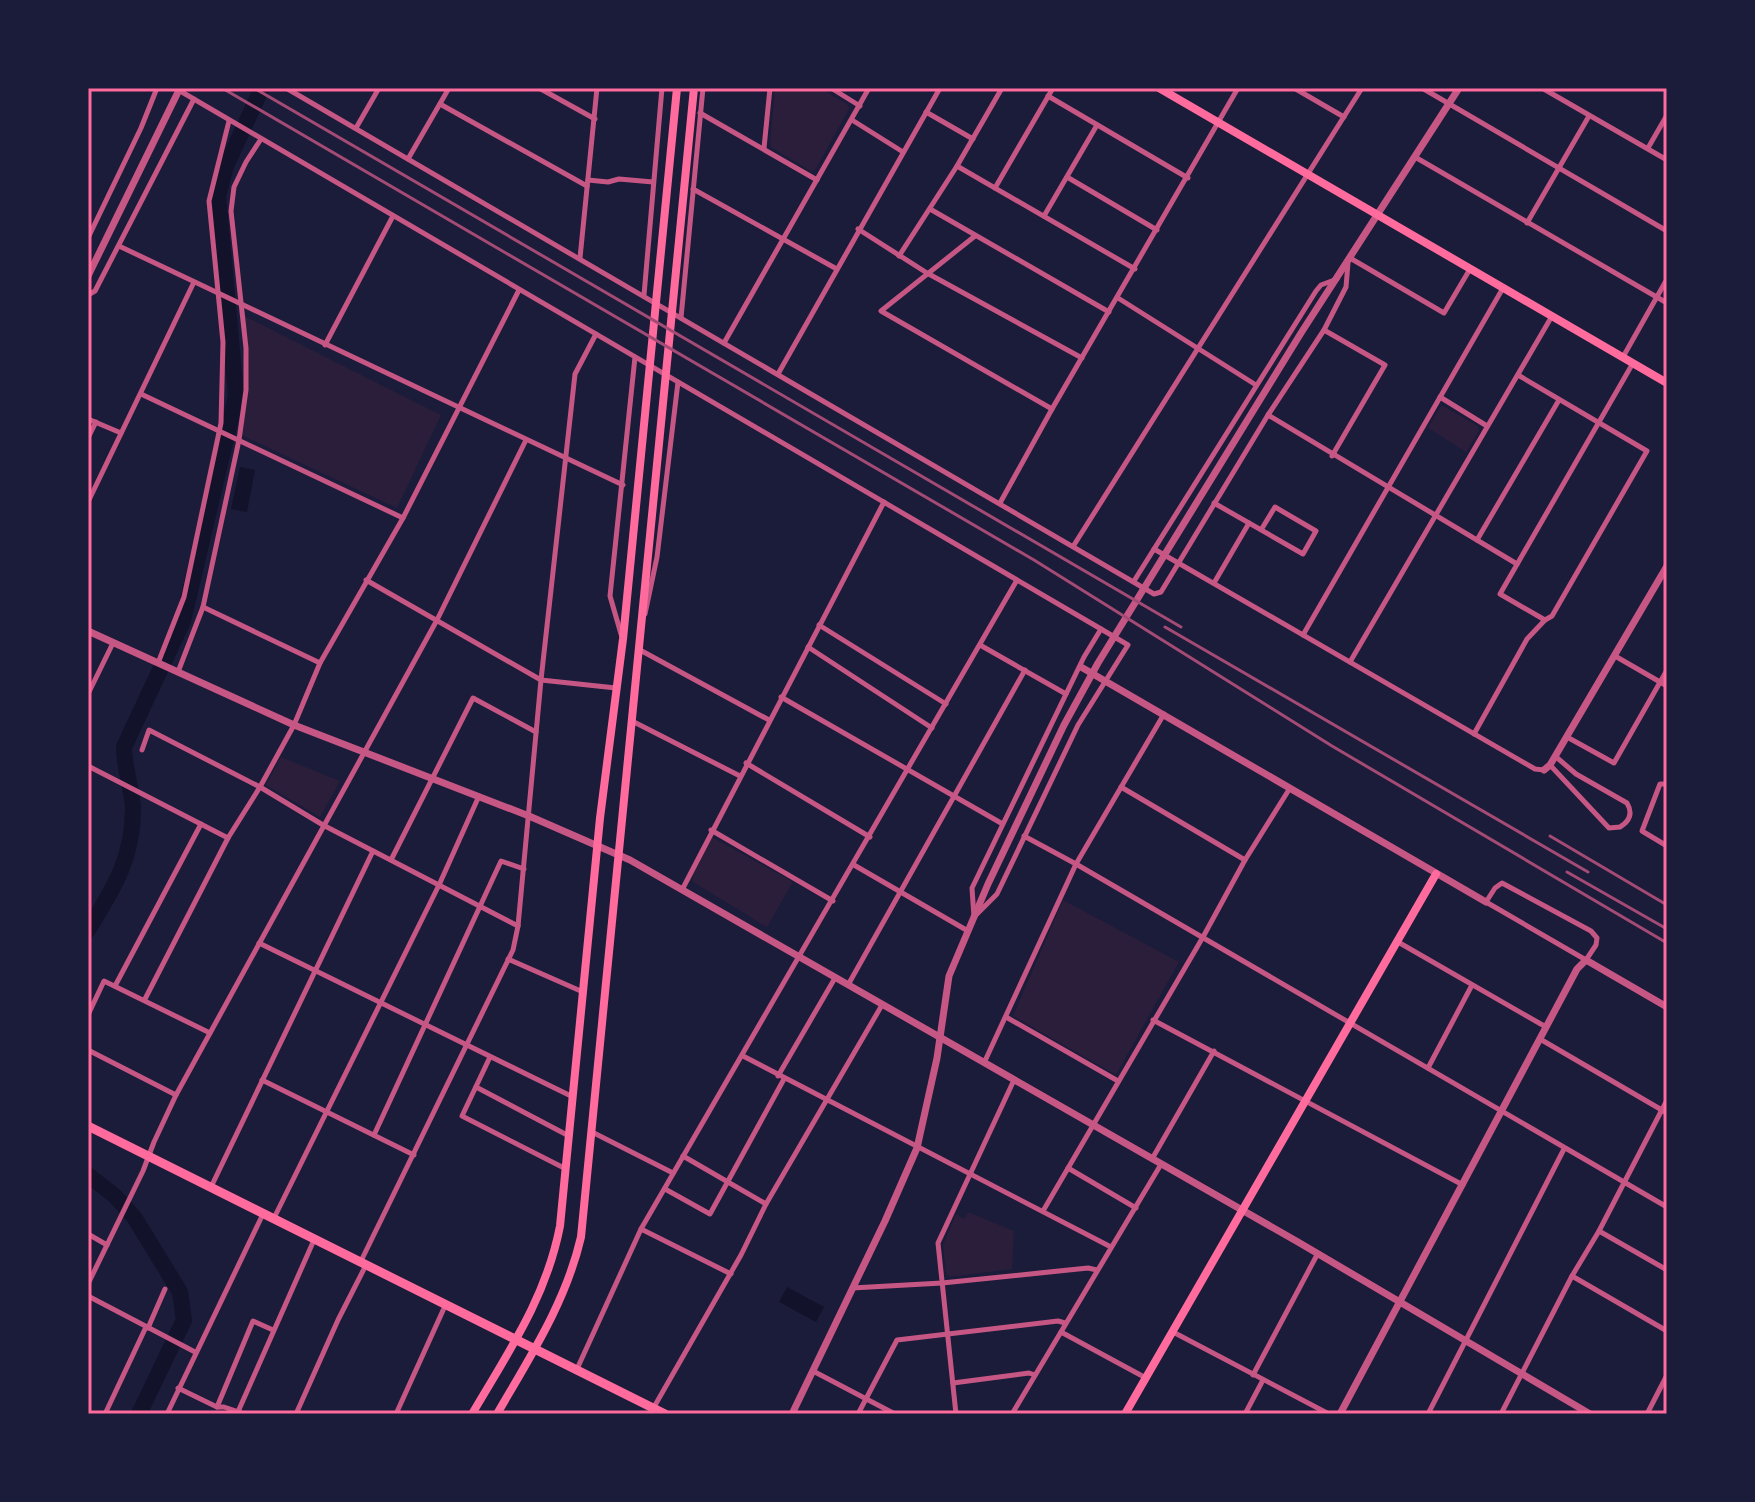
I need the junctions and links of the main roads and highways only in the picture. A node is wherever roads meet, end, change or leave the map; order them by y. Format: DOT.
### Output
graph roads {
  1 [pos="677,88"];
  2 [pos="697,88"];
  3 [pos="1159,88"];
  4 [pos="1667,383"];
  5 [pos="1436,874"];
  6 [pos="88,1126"];
  7 [pos="514,1340"];
  8 [pos="534,1351"];
  9 [pos="472,1414"];
  10 [pos="497,1414"];
  11 [pos="665,1414"];
  12 [pos="1125,1414"];
  1 -- 7 [label="main road"];
  2 -- 8 [label="main road"];
  3 -- 4 [label="main road"];
  5 -- 12 [label="main road"];
  6 -- 7 [label="highway"];
  7 -- 8 [label="highway"];
  7 -- 9 [label="main road"];
  8 -- 10 [label="main road"];
  8 -- 11 [label="highway"];
}
